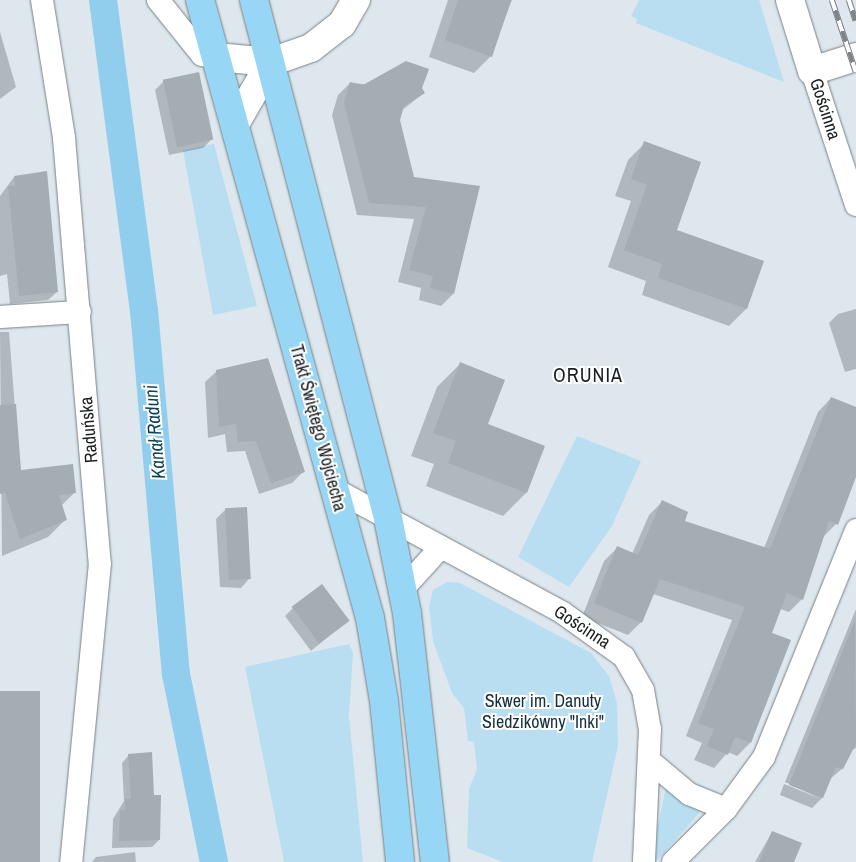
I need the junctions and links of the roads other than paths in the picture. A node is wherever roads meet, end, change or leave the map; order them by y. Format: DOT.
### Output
graph roads {
  1 [pos="42,0"];
  2 [pos="158,0"];
  3 [pos="200,0"];
  4 [pos="254,0"];
  5 [pos="356,0"];
  6 [pos="790,0"];
  7 [pos="216,57"];
  8 [pos="856,57"];
  9 [pos="271,62"];
  10 [pos="812,71"];
  11 [pos="235,124"];
  12 [pos="856,205"];
  13 [pos="80,312"];
  14 [pos="0,317"];
  15 [pos="334,490"];
  16 [pos="388,518"];
  17 [pos="856,530"];
  18 [pos="441,547"];
  19 [pos="402,590"];
  20 [pos="652,762"];
  21 [pos="726,808"];
  22 [pos="71,862"];
  23 [pos="400,862"];
  24 [pos="435,862"];
  25 [pos="644,862"];
  26 [pos="673,862"];
  1 -- 13 [label="street, Raduńska"];
  2 -- 7 [label="street"];
  3 -- 7 [label="main road, Trakt Świętego Wojciecha"];
  4 -- 9 [label="main road"];
  5 -- 9 [label="street"];
  6 -- 10 [label="street"];
  7 -- 9 [label="street"];
  7 -- 11 [label="main road, Trakt Świętego Wojciecha"];
  8 -- 10 [label="street"];
  9 -- 11 [label="street"];
  9 -- 16 [label="main road"];
  10 -- 12 [label="street, Gościnna"];
  11 -- 15 [label="main road, Trakt Świętego Wojciecha"];
  13 -- 14 [label="street"];
  13 -- 22 [label="street, Raduńska"];
  15 -- 16 [label="street, Gościnna"];
  15 -- 23 [label="main road, Trakt Świętego Wojciecha"];
  16 -- 18 [label="street, Gościnna"];
  16 -- 19 [label="main road"];
  17 -- 21 [label="street"];
  18 -- 19 [label="street"];
  18 -- 20 [label="street, Gościnna"];
  19 -- 24 [label="main road"];
  20 -- 21 [label="street"];
  20 -- 25 [label="street, Gościnna"];
  21 -- 26 [label="street"];
}
